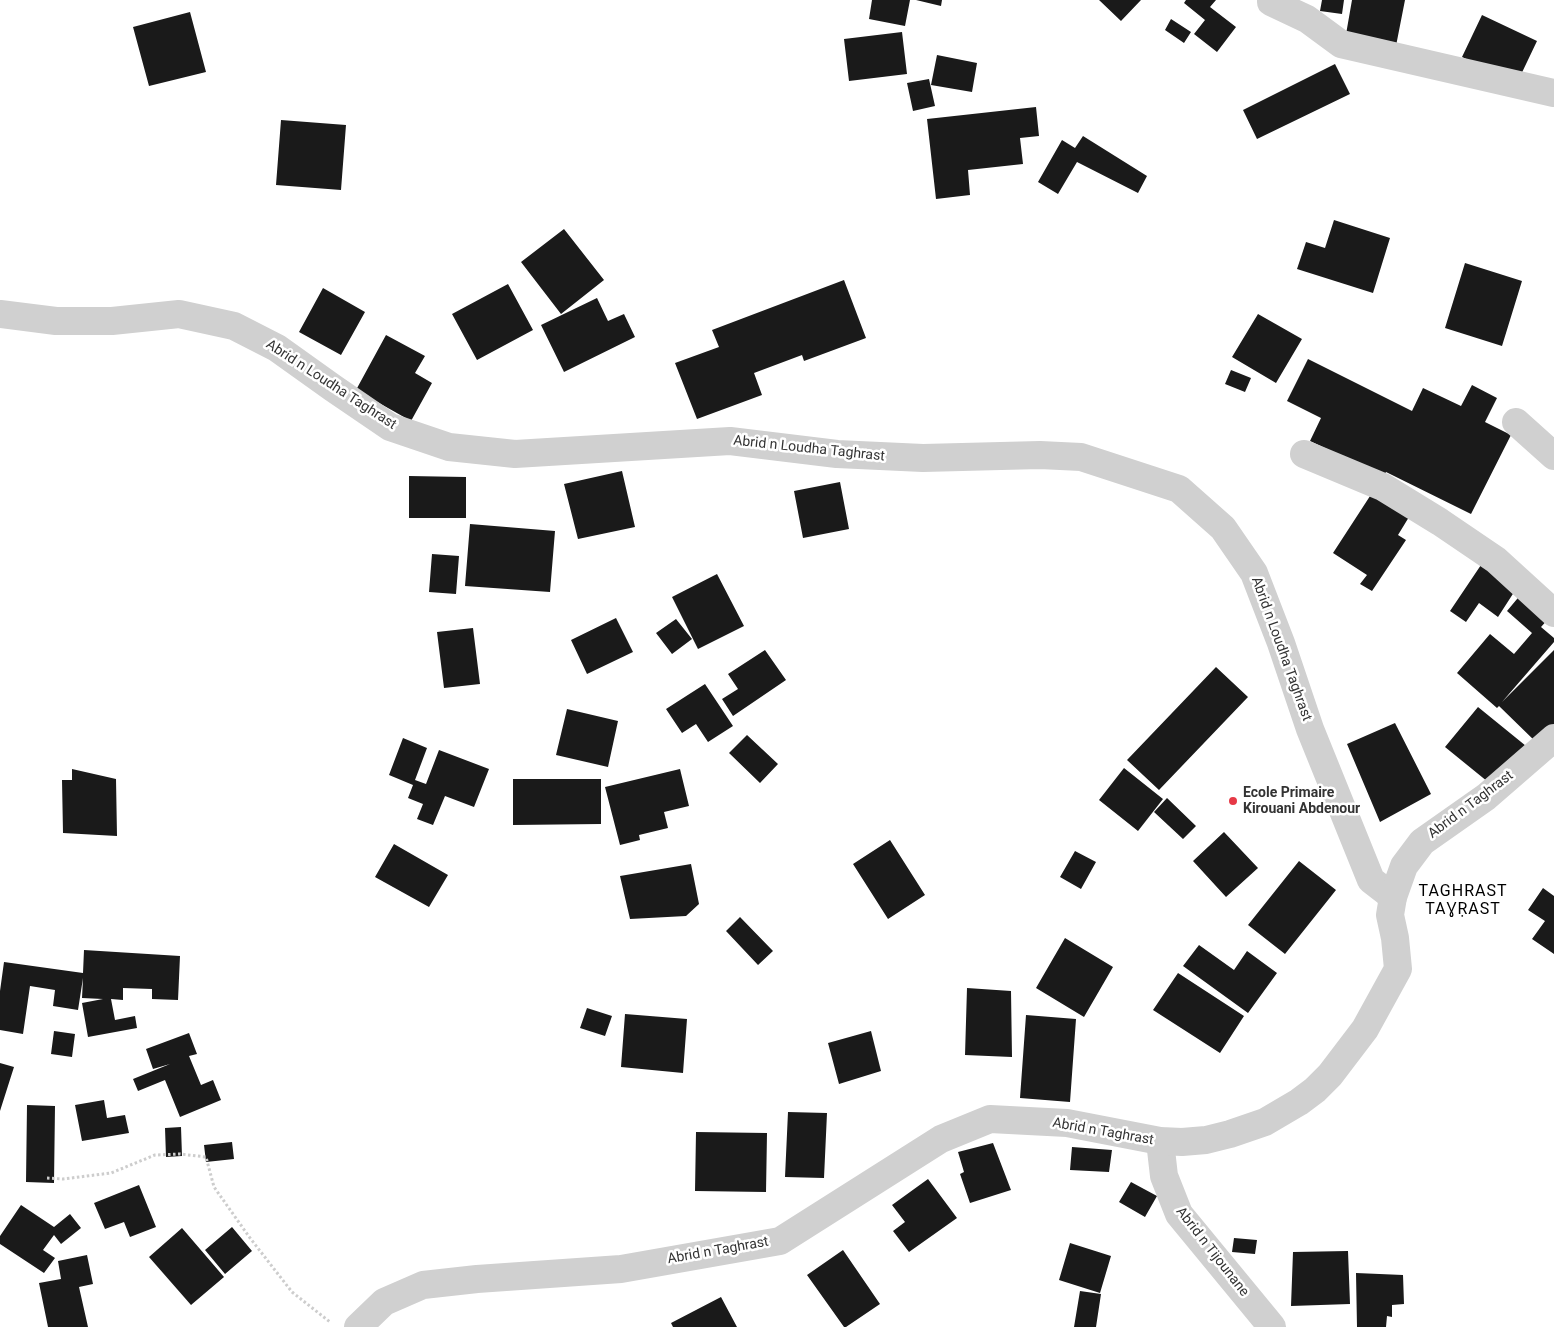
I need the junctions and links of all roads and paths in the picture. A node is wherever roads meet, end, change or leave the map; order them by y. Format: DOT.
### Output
graph roads {
  1 [pos="1271,1"];
  2 [pos="1554,93"];
  3 [pos="0,314"];
  4 [pos="1516,422"];
  5 [pos="1304,454"];
  6 [pos="1554,456"];
  7 [pos="1554,613"];
  8 [pos="1554,738"];
  9 [pos="1393,897"];
  10 [pos="1160,1141"];
  11 [pos="47,1178"];
  12 [pos="336,1327"];
  13 [pos="358,1327"];
  14 [pos="1272,1327"];
  1 -- 2 [label="street"];
  3 -- 9 [label="street, Abrid n Loudha Taghrast"];
  4 -- 6 [label="street"];
  5 -- 7 [label="street"];
  8 -- 9 [label="street, Abrid n Taghrast"];
  9 -- 10 [label="street, Abrid n Taghrast"];
  10 -- 13 [label="street, Abrid n Taghrast"];
  10 -- 14 [label="street, Abrid n Tijounane"];
  11 -- 12 [label="path"];
}
